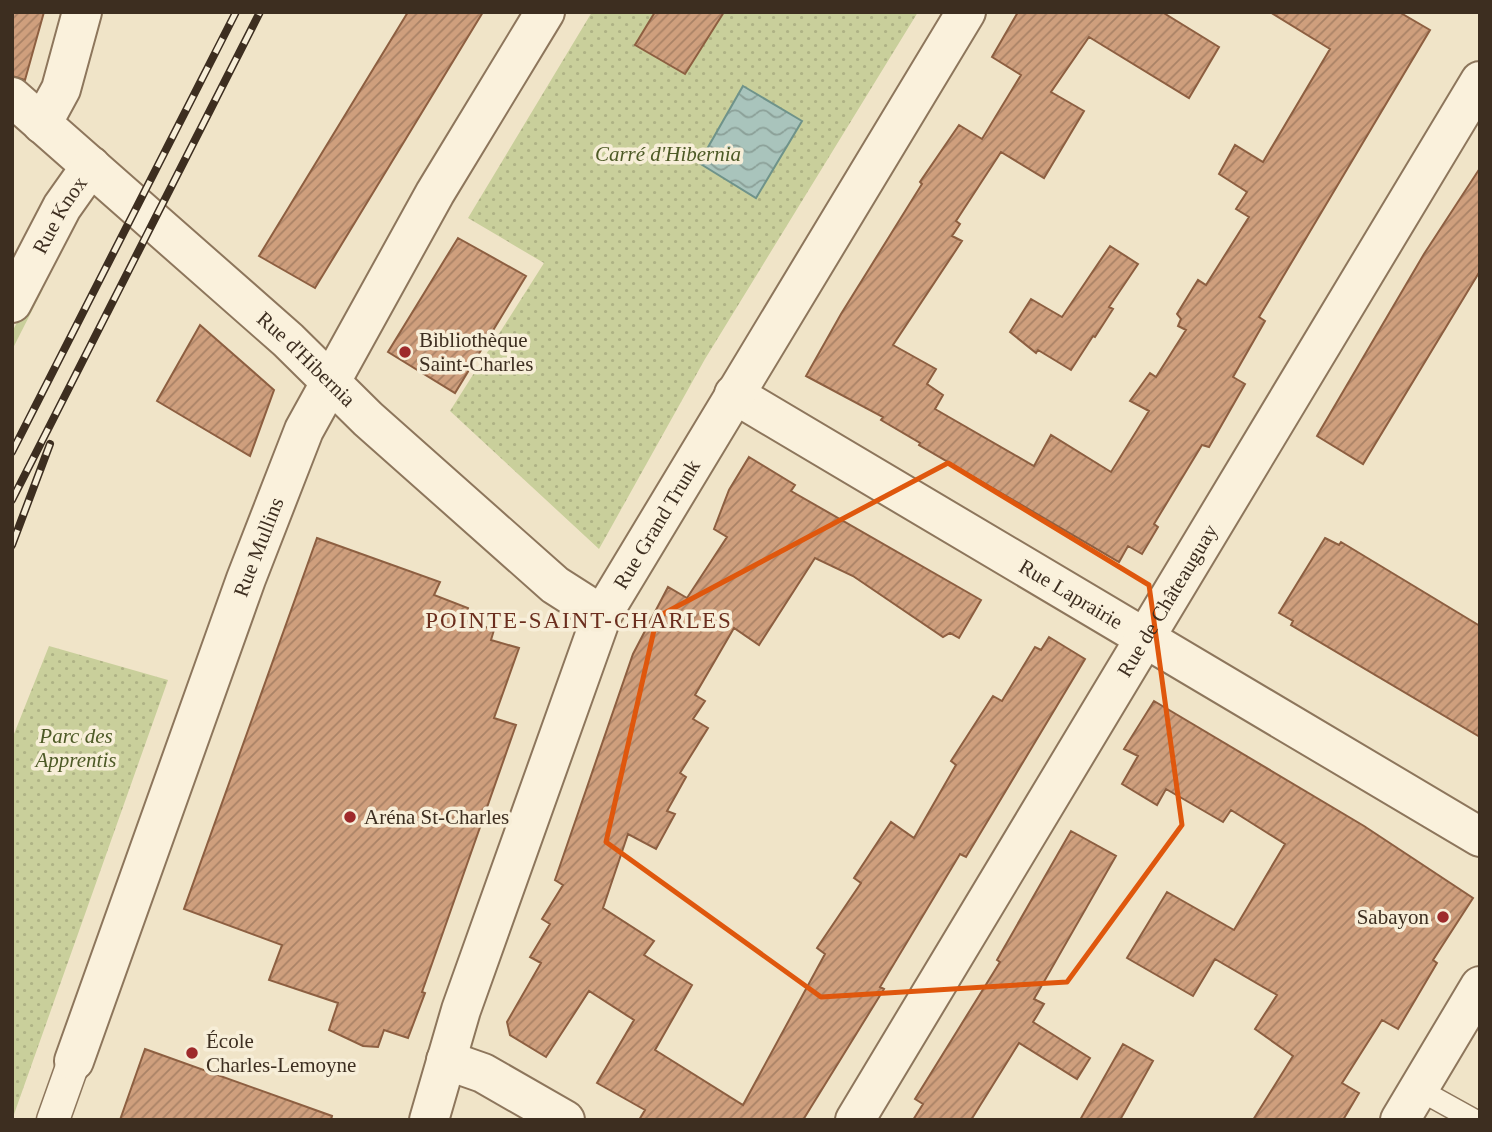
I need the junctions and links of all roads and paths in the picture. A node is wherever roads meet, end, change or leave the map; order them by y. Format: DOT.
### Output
graph roads {
  1 [pos="82,12"];
  2 [pos="545,12"];
  3 [pos="966,12"];
  4 [pos="1480,81"];
  5 [pos="12,97"];
  6 [pos="43,124"];
  7 [pos="91,166"];
  8 [pos="12,303"];
  9 [pos="329,381"];
  10 [pos="734,394"];
  11 [pos="602,615"];
  12 [pos="1145,636"];
  13 [pos="1480,837"];
  14 [pos="1480,986"];
  15 [pos="446,1060"];
  16 [pos="74,1061"];
  17 [pos="1409,1105"];
  18 [pos="53,1120"];
  19 [pos="429,1120"];
  20 [pos="565,1120"];
  21 [pos="855,1120"];
  22 [pos="1474,1120"];
  1 -- 6 [label="street"];
  2 -- 9 [label="street, Rue Mullins"];
  3 -- 10 [label="street, Rue Grand Trunk"];
  4 -- 12 [label="street, Rue de Châteauguay"];
  5 -- 6 [label="street, Rue d'Hibernia"];
  6 -- 7 [label="street, Rue d'Hibernia"];
  7 -- 8 [label="street, Rue Knox"];
  7 -- 9 [label="street, Rue d'Hibernia"];
  9 -- 11 [label="street, Rue d'Hibernia"];
  9 -- 16 [label="street, Rue Mullins"];
  10 -- 11 [label="street, Rue Grand Trunk"];
  10 -- 12 [label="street, Rue Laprairie"];
  11 -- 15 [label="street, Rue Grand Trunk"];
  12 -- 13 [label="street, Rue Laprairie"];
  12 -- 21 [label="street, Rue de Châteauguay"];
  14 -- 17 [label="street"];
  15 -- 19 [label="street, Rue Grand Trunk"];
  15 -- 20 [label="street"];
  16 -- 18 [label="street, Rue Mullins"];
  17 -- 22 [label="lane"];
}
